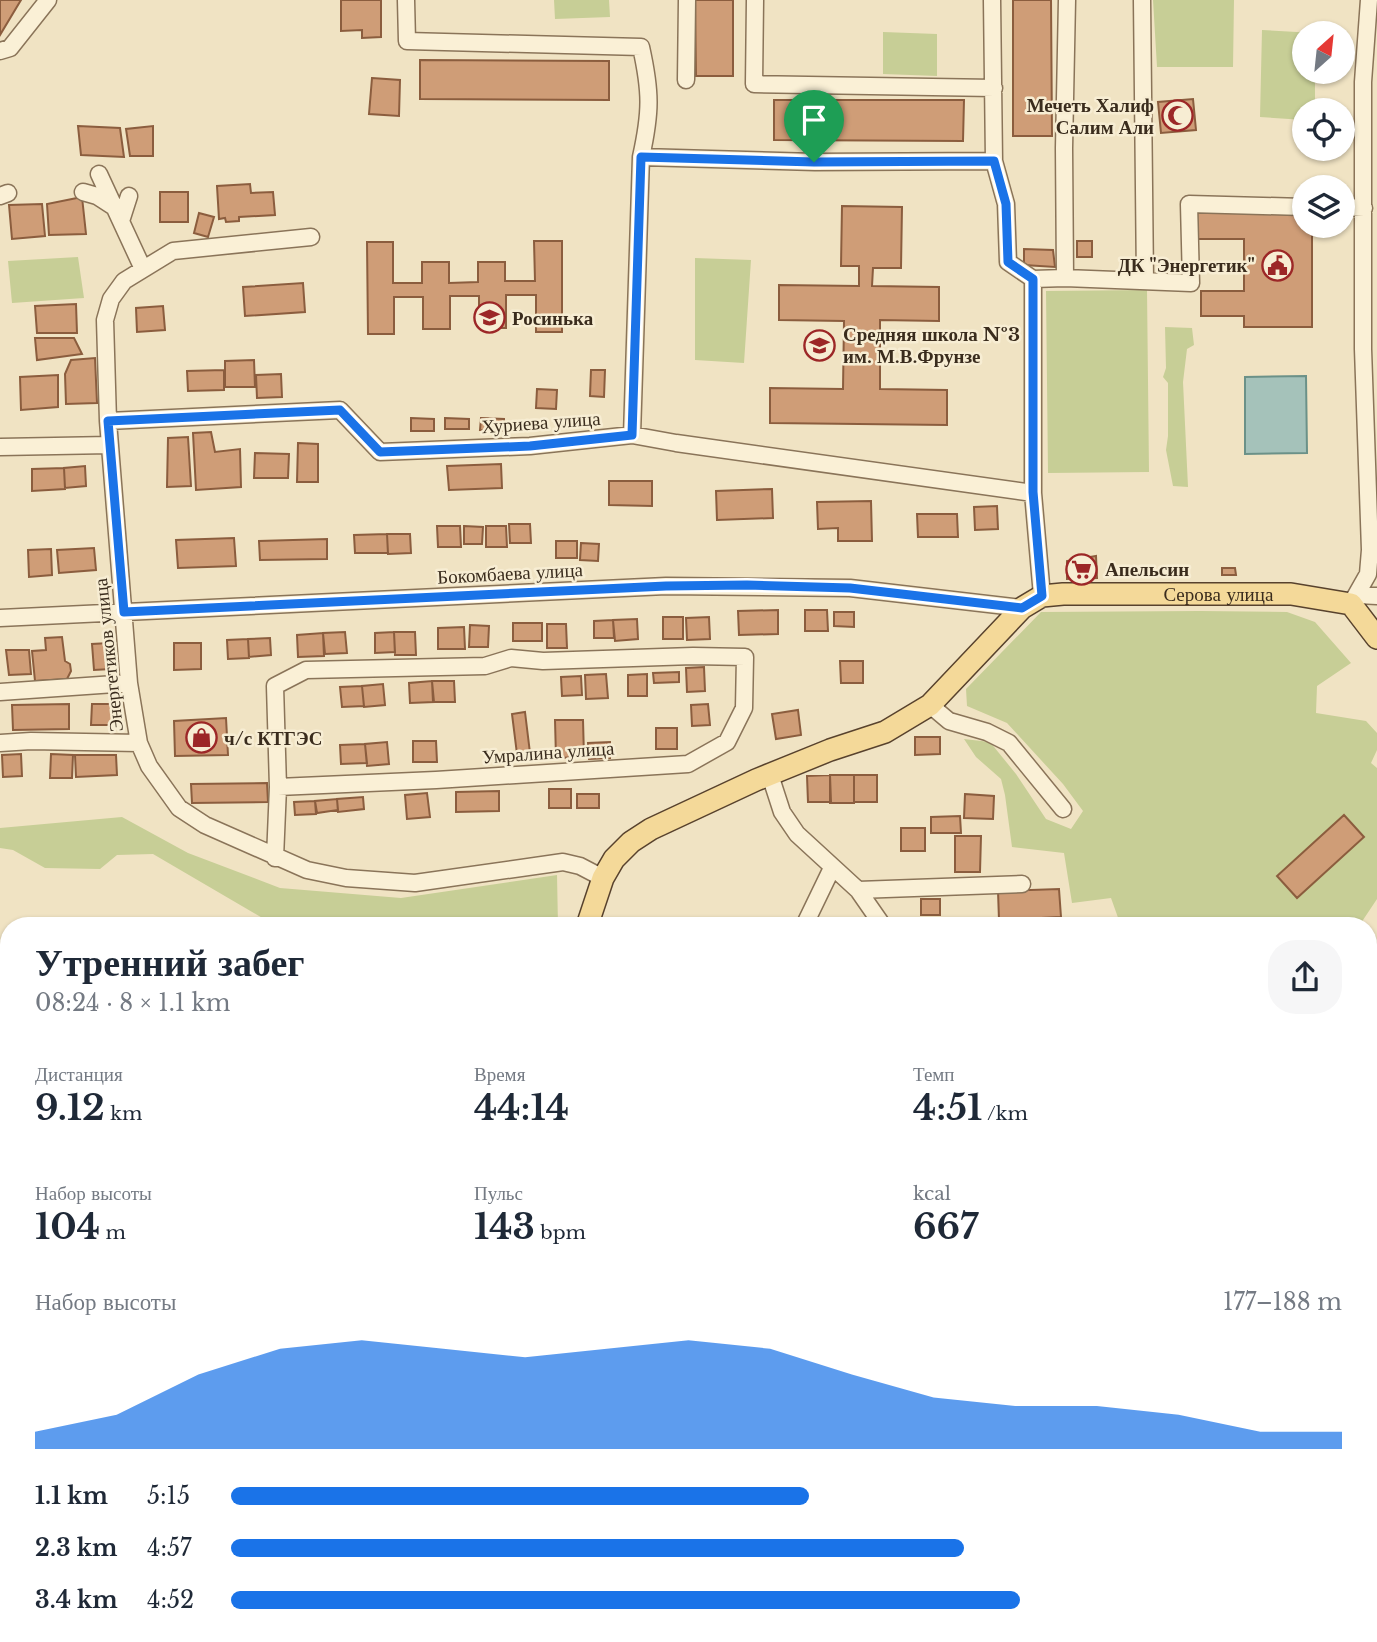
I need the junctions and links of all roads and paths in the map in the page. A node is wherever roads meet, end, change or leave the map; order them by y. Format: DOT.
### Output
graph roads {
  1 [pos="48,0"];
  2 [pos="406,0"];
  3 [pos="687,0"];
  4 [pos="755,0"];
  5 [pos="992,0"];
  6 [pos="1067,0"];
  7 [pos="1142,0"];
  8 [pos="1368,0"];
  9 [pos="0,51"];
  10 [pos="686,80"];
  11 [pos="994,88"];
  12 [pos="641,157"];
  13 [pos="994,161"];
  14 [pos="99,174"];
  15 [pos="83,192"];
  16 [pos="129,197"];
  17 [pos="1292,206"];
  18 [pos="1355,208"];
  19 [pos="1364,208"];
  20 [pos="118,214"];
  21 [pos="311,237"];
  22 [pos="143,269"];
  23 [pos="1065,278"];
  24 [pos="1033,279"];
  25 [pos="1144,281"];
  26 [pos="1370,349"];
  27 [pos="108,421"];
  28 [pos="632,435"];
  29 [pos="110,444"];
  30 [pos="0,447"];
  31 [pos="1033,492"];
  32 [pos="1042,596"];
  33 [pos="1377,596"];
  34 [pos="1354,600"];
  35 [pos="1022,608"];
  36 [pos="124,612"];
  37 [pos="0,618"];
  38 [pos="1377,638"];
  39 [pos="129,682"];
  40 [pos="0,692"];
  41 [pos="930,705"];
  42 [pos="0,743"];
  43 [pos="139,743"];
  44 [pos="771,775"];
  45 [pos="278,787"];
  46 [pos="1063,809"];
  47 [pos="275,858"];
  48 [pos="832,868"];
  49 [pos="603,878"];
  50 [pos="1022,884"];
  51 [pos="858,890"];
  52 [pos="590,917"];
  53 [pos="808,917"];
  54 [pos="877,917"];
  1 -- 9 [label="street"];
  2 -- 12 [label="street"];
  3 -- 10 [label="street"];
  4 -- 11 [label="street"];
  5 -- 11 [label="street"];
  6 -- 23 [label="street"];
  7 -- 25 [label="street"];
  8 -- 19 [label="street"];
  11 -- 13 [label="street"];
  12 -- 13 [label="street"];
  12 -- 28 [label="street"];
  13 -- 24 [label="street"];
  14 -- 20 [label="street"];
  15 -- 20 [label="street"];
  16 -- 20 [label="street"];
  17 -- 25 [label="street"];
  18 -- 19 [label="street"];
  19 -- 26 [label="street"];
  20 -- 22 [label="street"];
  21 -- 22 [label="street, Энергетиков улица"];
  22 -- 27 [label="street, Энергетиков улица"];
  23 -- 24 [label="street"];
  23 -- 25 [label="street"];
  24 -- 31 [label="street"];
  26 -- 34 [label="street"];
  27 -- 28 [label="street, Хуриева улица"];
  27 -- 29 [label="street, Энергетиков улица"];
  28 -- 31 [label="street, Хуриева улица"];
  29 -- 30 [label="street"];
  29 -- 36 [label="street, Энергетиков улица"];
  31 -- 32 [label="street"];
  32 -- 34 [label="main road, Серова улица"];
  32 -- 35 [label="main road, Серова улица"];
  33 -- 34 [label="street"];
  34 -- 38 [label="main road"];
  35 -- 36 [label="street, Бокомбаева улица"];
  35 -- 41 [label="main road, Серова улица"];
  36 -- 37 [label="street, Бокомбаева улица"];
  36 -- 39 [label="street, Энергетиков улица"];
  39 -- 40 [label="street"];
  39 -- 43 [label="street, Энергетиков улица"];
  41 -- 44 [label="main road, Серова улица"];
  41 -- 46 [label="street"];
  42 -- 43 [label="street"];
  43 -- 47 [label="street, Энергетиков улица"];
  44 -- 48 [label="street"];
  44 -- 49 [label="main road, Серова улица"];
  45 -- 45 [label="street, Умралина улица"];
  45 -- 47 [label="street"];
  47 -- 49 [label="street, Энергетиков улица"];
  48 -- 51 [label="street"];
  48 -- 53 [label="street"];
  49 -- 52 [label="main road, Серова улица"];
  50 -- 51 [label="street"];
  51 -- 54 [label="street"];
}
